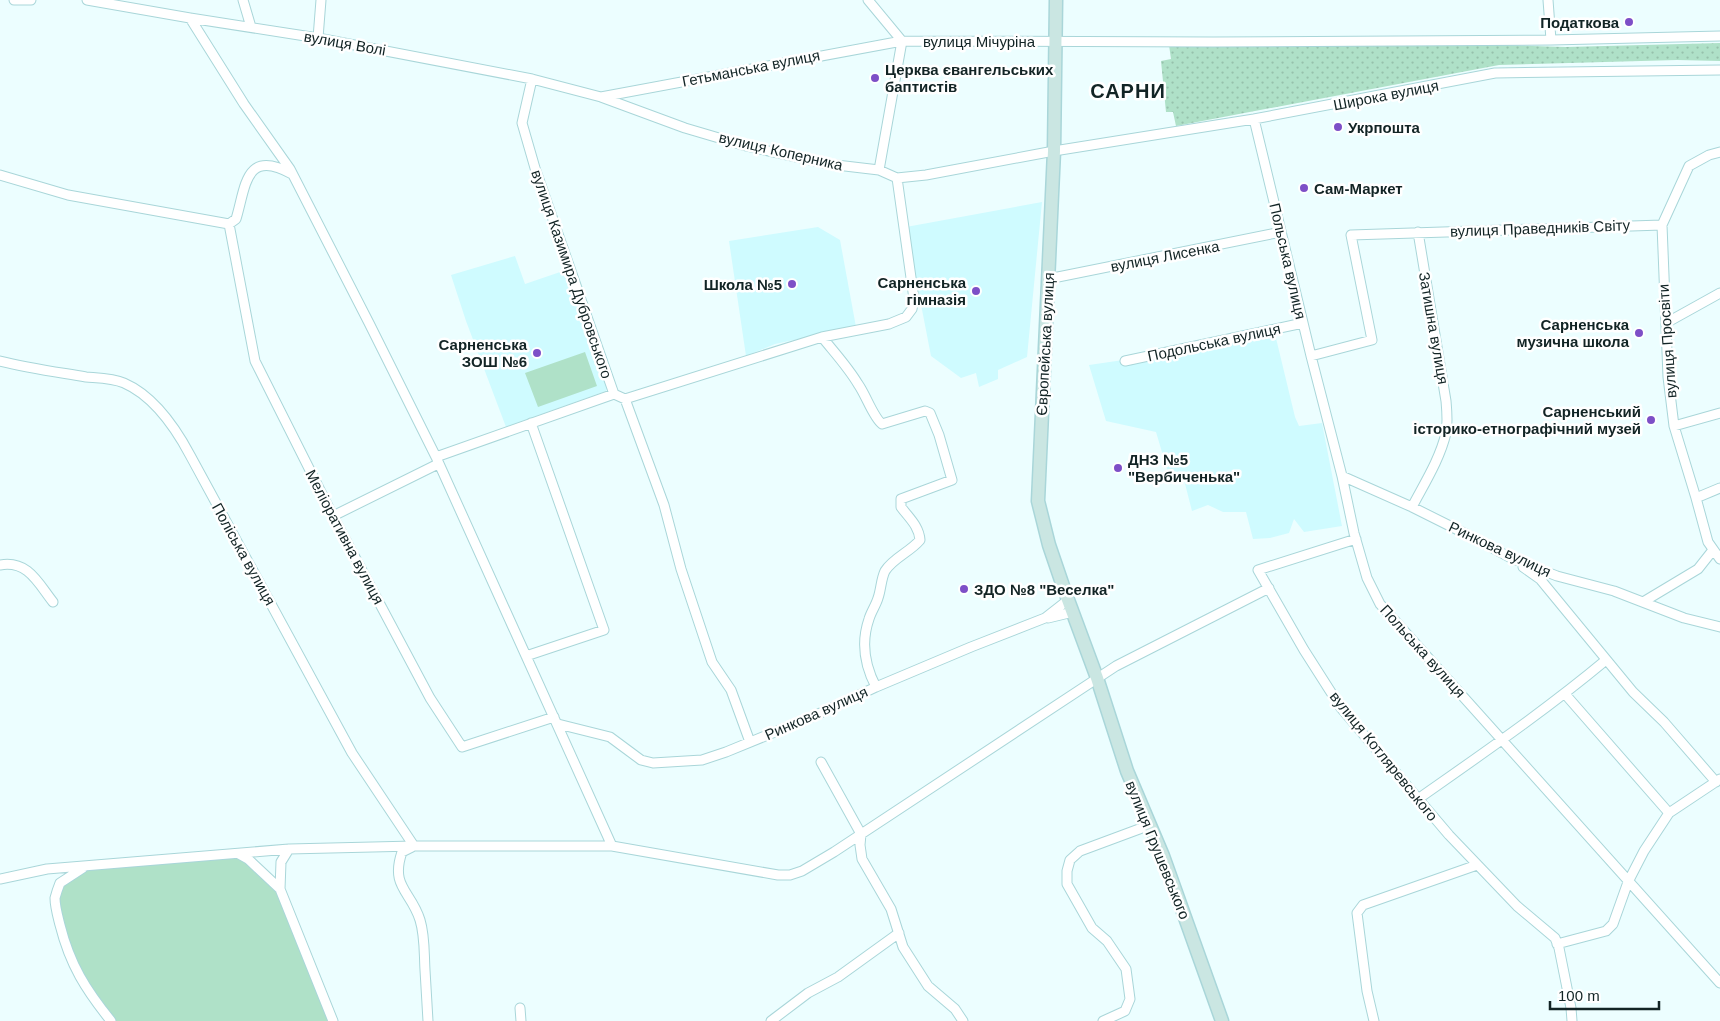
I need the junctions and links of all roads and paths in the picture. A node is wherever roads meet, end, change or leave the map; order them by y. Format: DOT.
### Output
graph roads {
  1 [pos="14,0"];
  2 [pos="31,0"];
  3 [pos="88,0"];
  4 [pos="243,0"];
  5 [pos="321,0"];
  6 [pos="868,0"];
  7 [pos="1056,0"];
  8 [pos="1548,0"];
  9 [pos="190,18"];
  10 [pos="251,27"];
  11 [pos="1720,36"];
  12 [pos="318,38"];
  13 [pos="1551,40"];
  14 [pos="902,41"];
  15 [pos="1055,42"];
  16 [pos="1720,70"];
  17 [pos="532,79"];
  18 [pos="601,97"];
  19 [pos="1254,119"];
  20 [pos="1054,151"];
  21 [pos="1720,152"];
  22 [pos="879,170"];
  23 [pos="0,175"];
  24 [pos="293,175"];
  25 [pos="897,178"];
  26 [pos="229,224"];
  27 [pos="1662,225"];
  28 [pos="1281,232"];
  29 [pos="1418,232"];
  30 [pos="1048,280"];
  31 [pos="1720,292"];
  32 [pos="1303,323"];
  33 [pos="1666,323"];
  34 [pos="822,337"];
  35 [pos="1311,356"];
  36 [pos="0,361"];
  37 [pos="1125,361"];
  38 [pos="614,394"];
  39 [pos="624,400"];
  40 [pos="1720,413"];
  41 [pos="531,423"];
  42 [pos="1674,426"];
  43 [pos="437,460"];
  44 [pos="1342,476"];
  45 [pos="1720,488"];
  46 [pos="1696,498"];
  47 [pos="1412,507"];
  48 [pos="333,516"];
  49 [pos="1356,540"];
  50 [pos="1712,550"];
  51 [pos="1511,558"];
  52 [pos="1720,559"];
  53 [pos="0,565"];
  54 [pos="1269,588"];
  55 [pos="53,602"];
  56 [pos="1643,602"];
  57 [pos="1071,606"];
  58 [pos="1720,627"];
  59 [pos="526,656"];
  60 [pos="1606,660"];
  61 [pos="1097,678"];
  62 [pos="876,687"];
  63 [pos="1565,694"];
  64 [pos="556,720"];
  65 [pos="1503,740"];
  66 [pos="750,742"];
  67 [pos="821,762"];
  68 [pos="1718,780"];
  69 [pos="1418,799"];
  70 [pos="1669,813"];
  71 [pos="1150,825"];
  72 [pos="861,834"];
  73 [pos="414,846"];
  74 [pos="612,846"];
  75 [pos="289,849"];
  76 [pos="238,854"];
  77 [pos="1477,865"];
  78 [pos="85,867"];
  79 [pos="0,879"];
  80 [pos="1628,882"];
  81 [pos="280,889"];
  82 [pos="899,933"];
  83 [pos="1557,944"];
  84 [pos="1720,983"];
  85 [pos="520,1008"];
  86 [pos="111,1021"];
  87 [pos="333,1021"];
  88 [pos="428,1021"];
  89 [pos="521,1021"];
  90 [pos="771,1021"];
  91 [pos="963,1021"];
  92 [pos="1103,1021"];
  93 [pos="1222,1021"];
  94 [pos="1374,1021"];
  95 [pos="1572,1021"];
  1 -- 2 [label="street"];
  3 -- 9 [label="street, вулиця Волі"];
  4 -- 10 [label="street"];
  5 -- 12 [label="street"];
  6 -- 14 [label="street"];
  7 -- 15 [label="main road, Європейська вулиця"];
  8 -- 13 [label="street"];
  9 -- 10 [label="street, вулиця Волі"];
  9 -- 24 [label="street"];
  10 -- 12 [label="street, вулиця Волі"];
  11 -- 13 [label="street"];
  12 -- 17 [label="street, вулиця Волі"];
  13 -- 15 [label="street"];
  14 -- 15 [label="street, вулиця Мічуріна"];
  14 -- 18 [label="street, Гетьманська вулиця"];
  14 -- 22 [label="street"];
  15 -- 20 [label="main road, Європейська вулиця"];
  16 -- 19 [label="street, Широка вулиця"];
  17 -- 18 [label="street, вулиця Волі"];
  17 -- 38 [label="street, вулиця Казимира Дубровського"];
  18 -- 22 [label="street, вулиця Коперника"];
  19 -- 20 [label="street, Широка вулиця"];
  19 -- 28 [label="street, Польська вулиця"];
  20 -- 25 [label="street, вулиця Коперника"];
  20 -- 30 [label="main road, Європейська вулиця"];
  21 -- 27 [label="street, вулиця Просвіти"];
  22 -- 25 [label="street, вулиця Коперника"];
  23 -- 26 [label="street"];
  24 -- 26 [label="street"];
  24 -- 43 [label="street"];
  25 -- 34 [label="street"];
  26 -- 48 [label="street, Меліоративна вулиця"];
  27 -- 29 [label="street, вулиця Праведників Світу"];
  27 -- 33 [label="street, вулиця Просвіти"];
  28 -- 30 [label="street, вулиця Лисенка"];
  28 -- 32 [label="street, Польська вулиця"];
  29 -- 35 [label="street, вулиця Праведників Світу"];
  29 -- 47 [label="street, Затишна вулиця"];
  30 -- 57 [label="main road, Європейська вулиця"];
  31 -- 33 [label="street"];
  32 -- 35 [label="street, Польська вулиця"];
  32 -- 37 [label="street, Подольська вулиця"];
  33 -- 42 [label="street, вулиця Просвіти"];
  34 -- 39 [label="street"];
  34 -- 62 [label="street"];
  35 -- 44 [label="street, Польська вулиця"];
  36 -- 73 [label="street, Поліська вулиця"];
  38 -- 39 [label="street, вулиця Казимира Дубровського"];
  38 -- 41 [label="street"];
  39 -- 66 [label="street"];
  40 -- 42 [label="street"];
  41 -- 43 [label="street"];
  41 -- 59 [label="street"];
  42 -- 46 [label="street, вулиця Просвіти"];
  43 -- 48 [label="street"];
  43 -- 59 [label="street"];
  44 -- 47 [label="street, Ринкова вулиця"];
  44 -- 49 [label="street, Польська вулиця"];
  45 -- 46 [label="street"];
  46 -- 50 [label="street, вулиця Просвіти"];
  47 -- 51 [label="street, Ринкова вулиця"];
  48 -- 64 [label="street, Меліоративна вулиця"];
  49 -- 54 [label="street"];
  49 -- 65 [label="street, Польська вулиця"];
  50 -- 52 [label="street"];
  50 -- 56 [label="street"];
  51 -- 56 [label="street, Ринкова вулиця"];
  51 -- 60 [label="street"];
  53 -- 55 [label="street"];
  54 -- 61 [label="street"];
  54 -- 69 [label="street, вулиця Котляревського"];
  56 -- 58 [label="street, Ринкова вулиця"];
  57 -- 61 [label="main road, Європейська вулиця"];
  57 -- 62 [label="street, Ринкова вулиця"];
  59 -- 64 [label="street"];
  60 -- 63 [label="street"];
  60 -- 68 [label="street"];
  61 -- 71 [label="main road, вулиця Грушевського"];
  61 -- 72 [label="street"];
  62 -- 66 [label="street, Ринкова вулиця"];
  63 -- 65 [label="street"];
  63 -- 70 [label="street"];
  64 -- 66 [label="street, Ринкова вулиця"];
  64 -- 74 [label="street"];
  65 -- 69 [label="street"];
  65 -- 80 [label="street, Польська вулиця"];
  67 -- 72 [label="street"];
  68 -- 70 [label="street"];
  69 -- 77 [label="street, вулиця Котляревського"];
  70 -- 80 [label="street"];
  71 -- 92 [label="street"];
  71 -- 93 [label="main road, вулиця Грушевського"];
  72 -- 74 [label="street"];
  72 -- 82 [label="street"];
  73 -- 74 [label="street"];
  73 -- 75 [label="street"];
  73 -- 88 [label="street"];
  75 -- 76 [label="street"];
  75 -- 81 [label="street"];
  76 -- 78 [label="street"];
  76 -- 81 [label="street"];
  77 -- 83 [label="street, вулиця Котляревського"];
  77 -- 94 [label="street"];
  78 -- 79 [label="street"];
  78 -- 86 [label="street"];
  80 -- 83 [label="street"];
  80 -- 84 [label="street, Польська вулиця"];
  81 -- 87 [label="street"];
  82 -- 90 [label="street"];
  82 -- 91 [label="street"];
  83 -- 95 [label="street, вулиця Котляревського"];
  85 -- 89 [label="street"];
}
